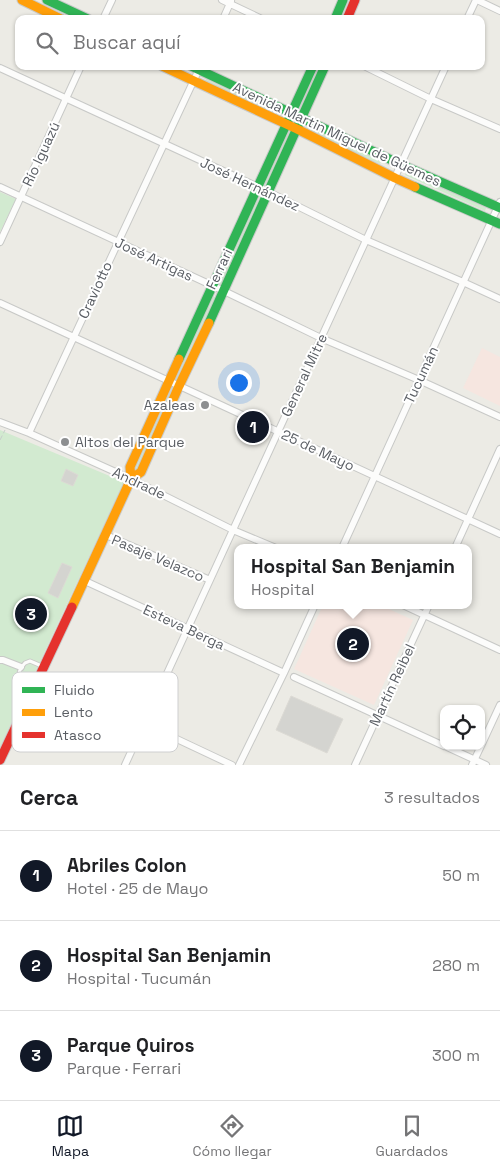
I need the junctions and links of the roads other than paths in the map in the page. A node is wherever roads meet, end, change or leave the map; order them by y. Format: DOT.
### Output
graph roads {
  1 [pos="22,0"];
  2 [pos="48,0"];
  3 [pos="112,0"];
  4 [pos="222,0"];
  5 [pos="343,0"];
  6 [pos="356,0"];
  7 [pos="477,0"];
  8 [pos="231,2"];
  9 [pos="500,10"];
  10 [pos="53,15"];
  11 [pos="80,15"];
  12 [pos="105,15"];
  13 [pos="225,15"];
  14 [pos="255,15"];
  15 [pos="336,15"];
  16 [pos="349,15"];
  17 [pos="470,15"];
  18 [pos="0,68"];
  19 [pos="80,70"];
  20 [pos="171,70"];
  21 [pos="196,70"];
  22 [pos="203,70"];
  23 [pos="311,70"];
  24 [pos="323,70"];
  25 [pos="372,70"];
  26 [pos="444,70"];
  27 [pos="194,81"];
  28 [pos="66,99"];
  29 [pos="431,99"];
  30 [pos="292,112"];
  31 [pos="302,117"];
  32 [pos="286,124"];
  33 [pos="500,129"];
  34 [pos="297,130"];
  35 [pos="164,144"];
  36 [pos="400,164"];
  37 [pos="394,178"];
  38 [pos="0,187"];
  39 [pos="257,187"];
  40 [pos="269,192"];
  41 [pos="21,197"];
  42 [pos="499,206"];
  43 [pos="496,222"];
  44 [pos="366,240"];
  45 [pos="0,242"];
  46 [pos="118,242"];
  47 [pos="463,282"];
  48 [pos="212,286"];
  49 [pos="224,291"];
  50 [pos="500,299"];
  51 [pos="0,303"];
  52 [pos="74,337"];
  53 [pos="321,338"];
  54 [pos="419,380"];
  55 [pos="168,381"];
  56 [pos="179,386"];
  57 [pos="500,417"];
  58 [pos="0,422"];
  59 [pos="278,431"];
  60 [pos="28,433"];
  61 [pos="500,449"];
  62 [pos="375,476"];
  63 [pos="131,479"];
  64 [pos="468,518"];
  65 [pos="233,530"];
  66 [pos="500,534"];
  67 [pos="106,535"];
  68 [pos="266,544"];
  69 [pos="344,544"];
  70 [pos="457,544"];
  71 [pos="210,580"];
  72 [pos="85,581"];
  73 [pos="313,609"];
  74 [pos="411,609"];
  75 [pos="426,609"];
  76 [pos="424,615"];
  77 [pos="188,629"];
  78 [pos="500,650"];
  79 [pos="0,660"];
  80 [pos="21,667"];
  81 [pos="43,671"];
  82 [pos="19,672"];
  83 [pos="168,672"];
  84 [pos="284,673"];
  85 [pos="294,678"];
  86 [pos="500,705"];
  87 [pos="378,716"];
  88 [pos="12,735"];
  89 [pos="485,737"];
  90 [pos="178,740"];
  91 [pos="440,744"];
  92 [pos="452,750"];
  93 [pos="479,750"];
  94 [pos="131,752"];
  95 [pos="0,760"];
  96 [pos="474,762"];
  97 [pos="125,765"];
  98 [pos="232,765"];
  99 [pos="239,765"];
  100 [pos="356,765"];
  101 [pos="486,765"];
  1 -- 10 [label="main road"];
  2 -- 11 [label="main road"];
  3 -- 12 [label="street"];
  4 -- 8 [label="street"];
  5 -- 15 [label="main road"];
  6 -- 16 [label="main road"];
  7 -- 9 [label="street"];
  7 -- 17 [label="street"];
  8 -- 13 [label="street"];
  8 -- 14 [label="street"];
  18 -- 28 [label="street, José Hernández"];
  19 -- 28 [label="street, Río Iguazú"];
  20 -- 27 [label="main road, Avenida Martin Miguel de Güemes"];
  21 -- 27 [label="street, Craviotto"];
  22 -- 30 [label="main road, Avenida Martin Miguel de Güemes"];
  23 -- 30 [label="main road, Ferrari"];
  24 -- 31 [label="main road, Ferrari"];
  25 -- 29 [label="street"];
  26 -- 29 [label="street, General Mitre"];
  27 -- 32 [label="main road, Avenida Martin Miguel de Güemes"];
  27 -- 35 [label="street, Craviotto"];
  28 -- 35 [label="street, José Hernández"];
  28 -- 41 [label="street, Río Iguazú"];
  29 -- 33 [label="street"];
  29 -- 36 [label="street, General Mitre"];
  30 -- 31 [label="main road, Avenida Martin Miguel de Güemes"];
  30 -- 32 [label="main road, Ferrari"];
  31 -- 34 [label="main road, Ferrari"];
  31 -- 36 [label="main road, Avenida Martin Miguel de Güemes"];
  32 -- 34 [label="main road, Avenida Martin Miguel de Güemes"];
  32 -- 39 [label="main road, Ferrari"];
  34 -- 37 [label="main road, Avenida Martin Miguel de Güemes"];
  34 -- 40 [label="main road, Ferrari"];
  35 -- 39 [label="street, José Hernández"];
  35 -- 46 [label="street, Craviotto"];
  36 -- 37 [label="street, General Mitre"];
  36 -- 42 [label="main road, Avenida Martin Miguel de Güemes"];
  37 -- 43 [label="main road, Avenida Martin Miguel de Güemes"];
  37 -- 44 [label="street, General Mitre"];
  38 -- 41 [label="street, José Artigas"];
  39 -- 40 [label="street, José Hernández"];
  39 -- 48 [label="main road, Ferrari"];
  40 -- 44 [label="street, José Hernández"];
  40 -- 49 [label="main road, Ferrari"];
  41 -- 45 [label="street, Río Iguazú"];
  41 -- 46 [label="street, José Artigas"];
  42 -- 43 [label="street, Tucumán"];
  43 -- 47 [label="street, Tucumán"];
  44 -- 47 [label="street, José Hernández"];
  44 -- 53 [label="street, General Mitre"];
  46 -- 48 [label="street, José Artigas"];
  46 -- 52 [label="street, Craviotto"];
  47 -- 50 [label="street, José Hernández"];
  47 -- 54 [label="street, Tucumán"];
  48 -- 49 [label="street, José Artigas"];
  48 -- 55 [label="main road, Ferrari"];
  49 -- 53 [label="street, José Artigas"];
  49 -- 56 [label="main road, Ferrari"];
  51 -- 52 [label="street, 25 de Mayo"];
  52 -- 55 [label="street, 25 de Mayo"];
  52 -- 60 [label="street, Craviotto"];
  53 -- 54 [label="street, José Artigas"];
  53 -- 59 [label="street, General Mitre"];
  54 -- 57 [label="street, José Artigas"];
  54 -- 62 [label="street, Tucumán"];
  55 -- 56 [label="street, 25 de Mayo"];
  55 -- 63 [label="main road, Ferrari"];
  56 -- 59 [label="street, 25 de Mayo"];
  56 -- 63 [label="main road, Ferrari"];
  58 -- 60 [label="street, Andrade"];
  59 -- 62 [label="street, 25 de Mayo"];
  59 -- 65 [label="street, General Mitre"];
  60 -- 63 [label="street, Andrade"];
  61 -- 64 [label="street"];
  62 -- 64 [label="street, 25 de Mayo"];
  62 -- 69 [label="street, Tucumán"];
  63 -- 65 [label="street, Andrade"];
  63 -- 67 [label="main road, Ferrari"];
  64 -- 66 [label="street, 25 de Mayo"];
  64 -- 70 [label="street"];
  65 -- 68 [label="street, Andrade"];
  65 -- 71 [label="street, General Mitre"];
  67 -- 71 [label="street, Pasaje Velazco"];
  67 -- 72 [label="main road, Ferrari"];
  71 -- 77 [label="street, General Mitre"];
  72 -- 77 [label="street, Esteva Berga"];
  72 -- 81 [label="main road, Ferrari"];
  73 -- 84 [label="street"];
  74 -- 76 [label="street"];
  75 -- 76 [label="street, Martín Reibel"];
  76 -- 78 [label="street"];
  76 -- 87 [label="street, Martín Reibel"];
  77 -- 83 [label="street, General Mitre"];
  77 -- 84 [label="street, Esteva Berga"];
  79 -- 80 [label="street"];
  80 -- 81 [label="lane"];
  80 -- 82 [label="lane"];
  84 -- 99 [label="street"];
  85 -- 87 [label="street"];
  86 -- 89 [label="street"];
  87 -- 91 [label="street"];
  87 -- 100 [label="street, Martín Reibel"];
  88 -- 95 [label="main road, Ferrari"];
  90 -- 98 [label="street"];
  92 -- 96 [label="street"];
  93 -- 96 [label="street"];
  94 -- 97 [label="street, General Mitre"];
  96 -- 101 [label="street"];
}
